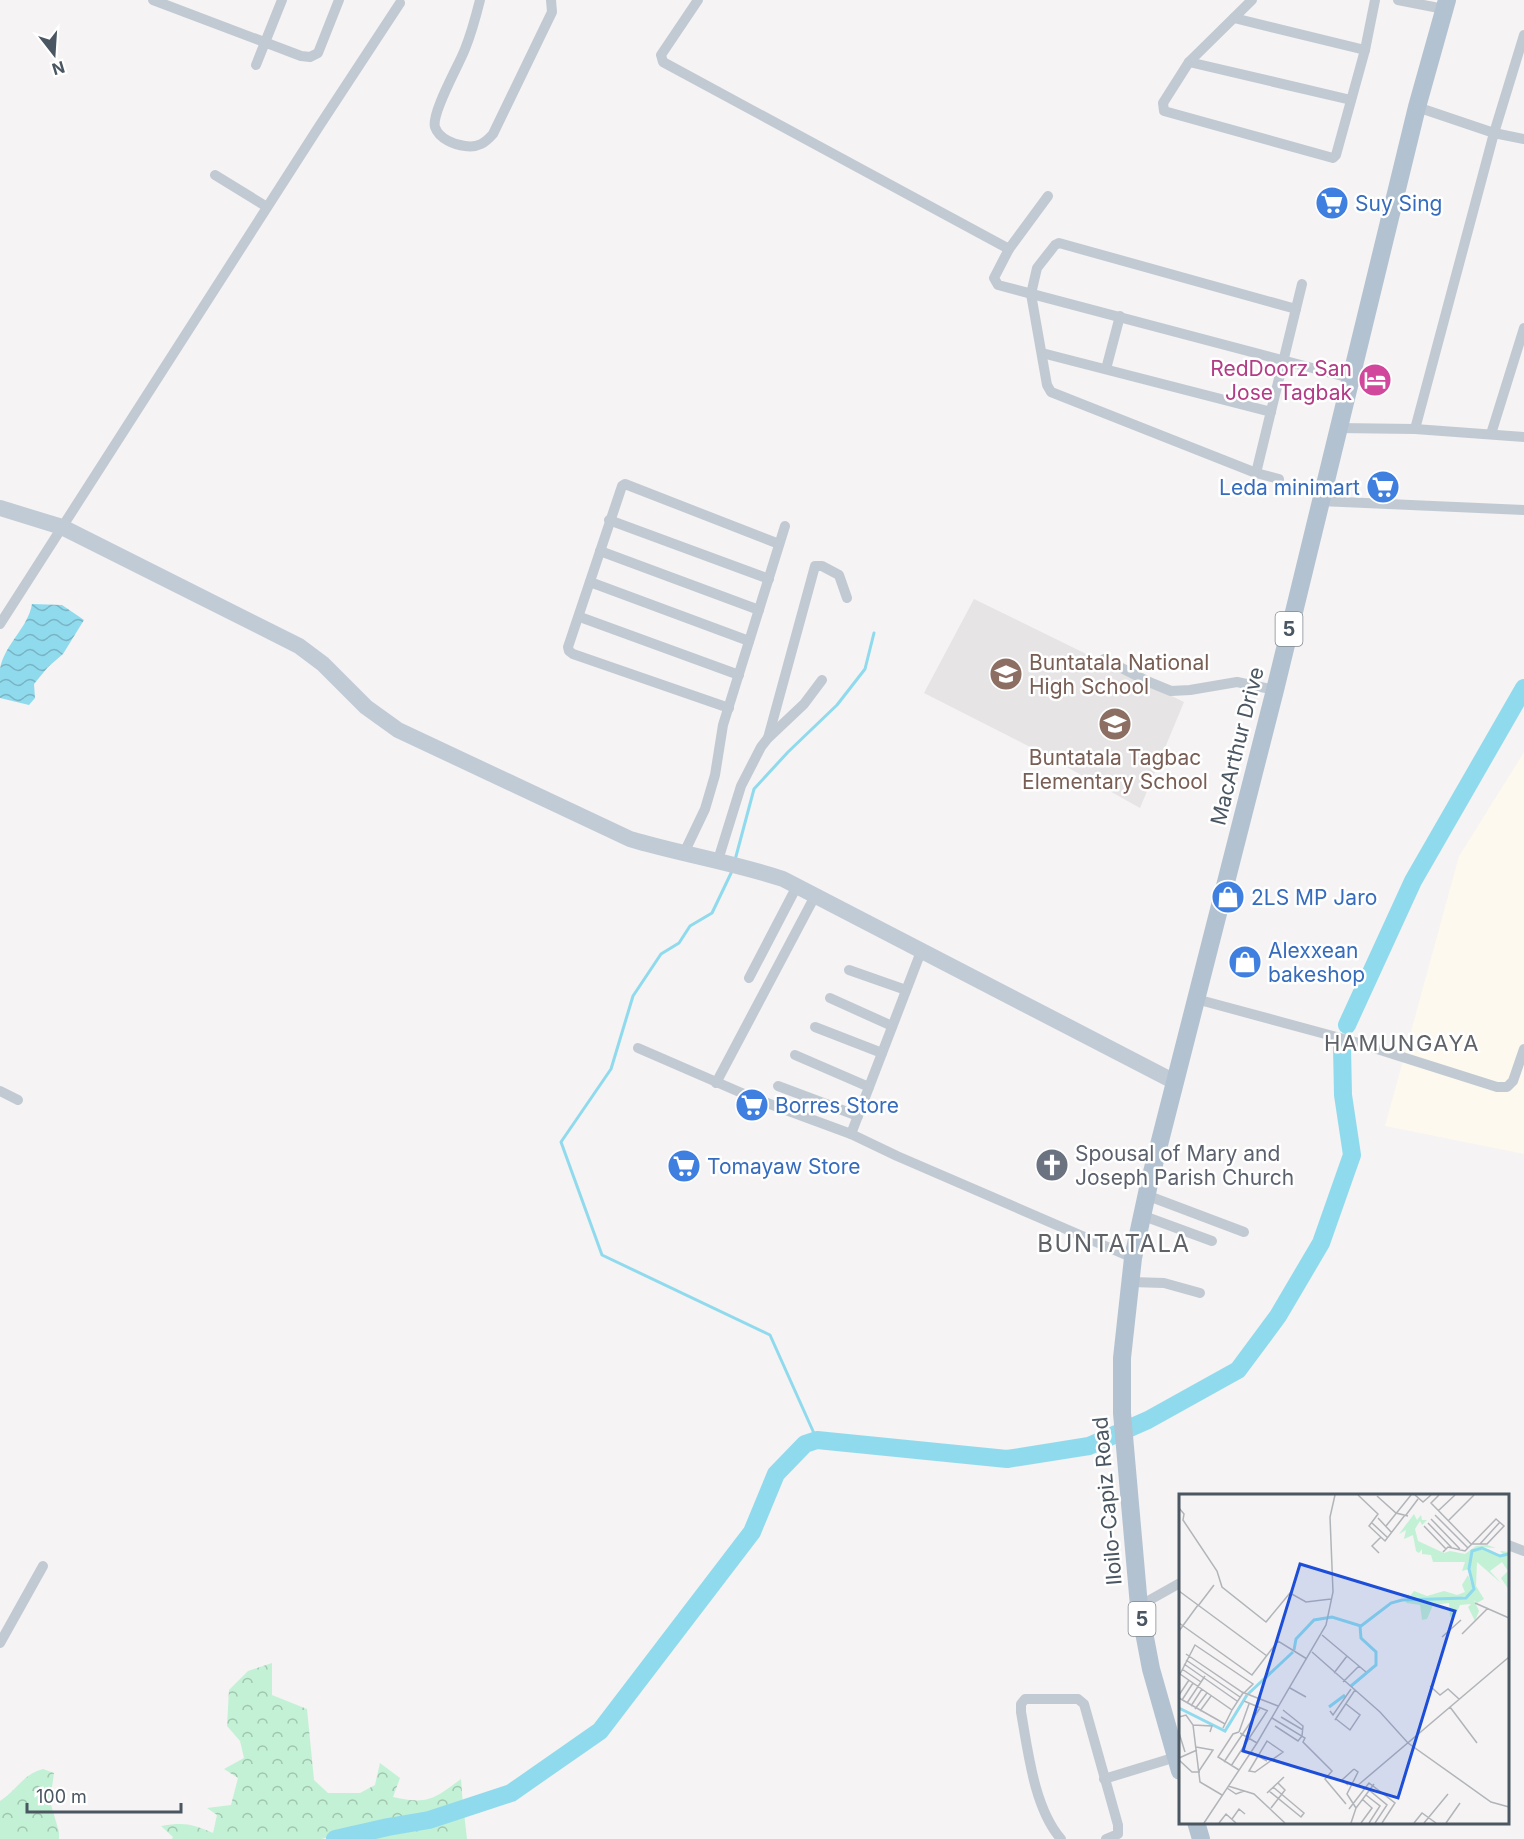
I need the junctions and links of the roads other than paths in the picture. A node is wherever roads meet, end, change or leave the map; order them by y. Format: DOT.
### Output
graph roads {
  1 [pos="153,0"];
  2 [pos="282,0"];
  3 [pos="339,0"];
  4 [pos="480,0"];
  5 [pos="550,0"];
  6 [pos="698,0"];
  7 [pos="1252,0"];
  8 [pos="1375,0"];
  9 [pos="1398,0"];
  10 [pos="400,3"];
  11 [pos="1446,5"];
  12 [pos="1234,18"];
  13 [pos="1524,35"];
  14 [pos="266,42"];
  15 [pos="1365,50"];
  16 [pos="1189,62"];
  17 [pos="256,65"];
  18 [pos="1351,100"];
  19 [pos="1417,107"];
  20 [pos="1494,133"];
  21 [pos="1524,139"];
  22 [pos="215,175"];
  23 [pos="1048,196"];
  24 [pos="267,207"];
  25 [pos="1009,249"];
  26 [pos="1302,284"];
  27 [pos="1031,294"];
  28 [pos="1296,309"];
  29 [pos="1120,316"];
  30 [pos="1524,328"];
  31 [pos="1042,353"];
  32 [pos="1285,359"];
  33 [pos="1106,369"];
  34 [pos="1350,378"];
  35 [pos="1271,412"];
  36 [pos="1338,428"];
  37 [pos="1415,429"];
  38 [pos="1491,434"];
  39 [pos="1524,437"];
  40 [pos="1256,472"];
  41 [pos="1279,479"];
  42 [pos="1320,501"];
  43 [pos="0,508"];
  44 [pos="1524,510"];
  45 [pos="609,520"];
  46 [pos="785,526"];
  47 [pos="62,527"];
  48 [pos="779,544"];
  49 [pos="600,551"];
  50 [pos="769,579"];
  51 [pos="590,582"];
  52 [pos="847,598"];
  53 [pos="759,610"];
  54 [pos="580,617"];
  55 [pos="0,624"];
  56 [pos="749,641"];
  57 [pos="1104,659"];
  58 [pos="739,675"];
  59 [pos="822,680"];
  60 [pos="1275,690"];
  61 [pos="729,708"];
  62 [pos="768,738"];
  63 [pos="684,853"];
  64 [pos="722,861"];
  65 [pos="796,886"];
  66 [pos="815,896"];
  67 [pos="922,950"];
  68 [pos="849,970"];
  69 [pos="749,978"];
  70 [pos="906,990"];
  71 [pos="830,998"];
  72 [pos="1196,999"];
  73 [pos="892,1026"];
  74 [pos="815,1027"];
  75 [pos="638,1048"];
  76 [pos="1524,1049"];
  77 [pos="882,1053"];
  78 [pos="795,1055"];
  79 [pos="1175,1082"];
  80 [pos="716,1083"];
  81 [pos="778,1086"];
  82 [pos="869,1087"];
  83 [pos="0,1091"];
  84 [pos="18,1100"];
  85 [pos="858,1116"];
  86 [pos="851,1134"];
  87 [pos="1146,1195"];
  88 [pos="1141,1215"];
  89 [pos="1244,1232"];
  90 [pos="1212,1241"];
  91 [pos="1133,1258"];
  92 [pos="1131,1282"];
  93 [pos="1200,1293"];
  94 [pos="1509,1545"];
  95 [pos="1524,1551"];
  96 [pos="43,1566"];
  97 [pos="1179,1584"];
  98 [pos="1139,1606"];
  99 [pos="0,1642"];
  100 [pos="1178,1764"];
  101 [pos="1104,1779"];
  102 [pos="1197,1824"];
  103 [pos="1061,1839"];
  104 [pos="1106,1839"];
  105 [pos="1201,1839"];
  1 -- 14 [label="street"];
  2 -- 14 [label="street"];
  3 -- 14 [label="street"];
  4 -- 5 [label="street"];
  6 -- 25 [label="street"];
  7 -- 12 [label="street"];
  8 -- 15 [label="street"];
  9 -- 11 [label="street"];
  10 -- 24 [label="street"];
  11 -- 19 [label="main road, MacArthur Drive / 5"];
  12 -- 15 [label="street"];
  12 -- 16 [label="street"];
  13 -- 20 [label="street"];
  14 -- 17 [label="street"];
  15 -- 18 [label="street"];
  16 -- 18 [label="street"];
  16 -- 18 [label="street"];
  19 -- 20 [label="street"];
  19 -- 34 [label="main road, MacArthur Drive / 5"];
  20 -- 21 [label="street"];
  20 -- 37 [label="street"];
  22 -- 24 [label="street"];
  23 -- 25 [label="street"];
  24 -- 47 [label="street"];
  25 -- 27 [label="street"];
  26 -- 28 [label="street"];
  27 -- 28 [label="street"];
  27 -- 29 [label="street"];
  27 -- 31 [label="street"];
  28 -- 32 [label="street"];
  29 -- 32 [label="street"];
  29 -- 33 [label="street"];
  30 -- 38 [label="street"];
  31 -- 33 [label="street"];
  31 -- 40 [label="street"];
  32 -- 34 [label="street"];
  32 -- 35 [label="street"];
  33 -- 35 [label="street"];
  34 -- 36 [label="main road, MacArthur Drive / 5"];
  35 -- 40 [label="street"];
  36 -- 37 [label="street"];
  36 -- 42 [label="main road, MacArthur Drive / 5"];
  37 -- 38 [label="street"];
  38 -- 39 [label="street"];
  40 -- 41 [label="street"];
  42 -- 44 [label="street"];
  42 -- 60 [label="main road, MacArthur Drive / 5"];
  43 -- 47 [label="street"];
  45 -- 48 [label="street"];
  45 -- 49 [label="street"];
  45 -- 50 [label="street"];
  46 -- 48 [label="street"];
  47 -- 55 [label="street"];
  47 -- 63 [label="street"];
  48 -- 50 [label="street"];
  49 -- 51 [label="street"];
  49 -- 53 [label="street"];
  50 -- 53 [label="street"];
  51 -- 54 [label="street"];
  51 -- 56 [label="street"];
  52 -- 62 [label="street"];
  53 -- 56 [label="street"];
  54 -- 58 [label="street"];
  54 -- 61 [label="street"];
  56 -- 58 [label="street"];
  57 -- 60 [label="street"];
  58 -- 61 [label="street"];
  59 -- 62 [label="street"];
  60 -- 72 [label="main road, MacArthur Drive / 5"];
  61 -- 63 [label="street"];
  62 -- 64 [label="street"];
  63 -- 64 [label="street"];
  64 -- 65 [label="street"];
  65 -- 66 [label="street"];
  65 -- 69 [label="street"];
  66 -- 67 [label="street"];
  66 -- 80 [label="street"];
  67 -- 70 [label="street"];
  67 -- 79 [label="street"];
  68 -- 70 [label="street"];
  70 -- 73 [label="street"];
  71 -- 73 [label="street"];
  72 -- 76 [label="street"];
  72 -- 79 [label="main road, MacArthur Drive / 5"];
  73 -- 77 [label="street"];
  74 -- 77 [label="street"];
  75 -- 80 [label="street"];
  77 -- 82 [label="street"];
  78 -- 82 [label="street"];
  79 -- 87 [label="main road, MacArthur Drive / 5"];
  80 -- 86 [label="street"];
  81 -- 85 [label="street"];
  82 -- 85 [label="street"];
  83 -- 84 [label="street"];
  85 -- 86 [label="street"];
  86 -- 91 [label="street"];
  87 -- 88 [label="main road, MacArthur Drive / 5"];
  87 -- 89 [label="street"];
  88 -- 90 [label="street"];
  88 -- 91 [label="main road, MacArthur Drive / 5"];
  91 -- 92 [label="main road, Iloilo-Capiz Road / 5"];
  92 -- 93 [label="street"];
  92 -- 98 [label="main road, Iloilo-Capiz Road / 5"];
  94 -- 95 [label="street"];
  96 -- 99 [label="street"];
  97 -- 98 [label="street"];
  98 -- 100 [label="main road, Iloilo-Capiz Road / 5"];
  100 -- 101 [label="street"];
  101 -- 103 [label="street"];
  101 -- 104 [label="street"];
  102 -- 105 [label="main road"];
}
